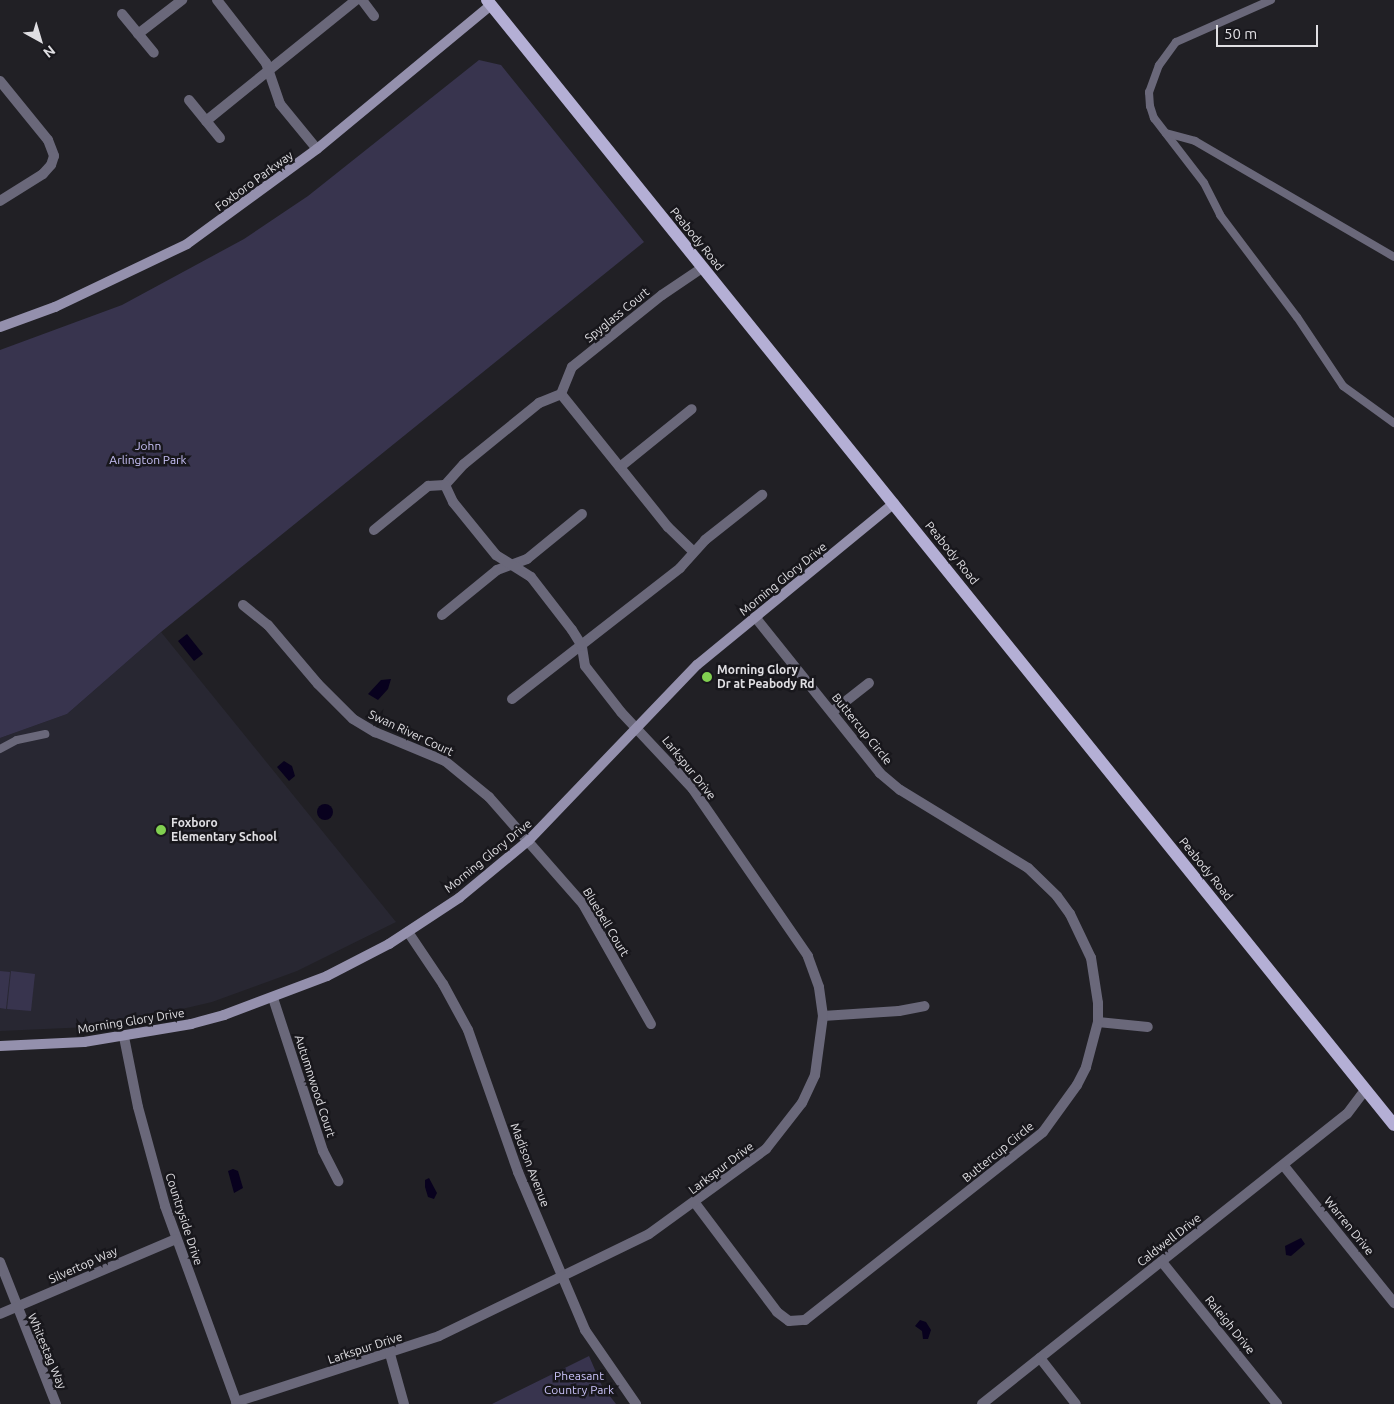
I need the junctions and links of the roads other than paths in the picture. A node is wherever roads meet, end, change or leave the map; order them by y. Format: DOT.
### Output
graph roads {
  1 [pos="182,0"];
  2 [pos="217,0"];
  3 [pos="356,0"];
  4 [pos="362,0"];
  5 [pos="1271,0"];
  6 [pos="489,2"];
  7 [pos="122,14"];
  8 [pos="374,16"];
  9 [pos="138,34"];
  10 [pos="154,53"];
  11 [pos="269,71"];
  12 [pos="0,81"];
  13 [pos="189,100"];
  14 [pos="206,121"];
  15 [pos="1166,133"];
  16 [pos="220,138"];
  17 [pos="317,149"];
  18 [pos="0,201"];
  19 [pos="1394,257"];
  20 [pos="702,268"];
  21 [pos="0,327"];
  22 [pos="561,394"];
  23 [pos="692,409"];
  24 [pos="1394,423"];
  25 [pos="620,467"];
  26 [pos="445,485"];
  27 [pos="762,494"];
  28 [pos="894,504"];
  29 [pos="582,514"];
  30 [pos="374,530"];
  31 [pos="693,551"];
  32 [pos="512,564"];
  33 [pos="243,605"];
  34 [pos="442,615"];
  35 [pos="756,617"];
  36 [pos="582,646"];
  37 [pos="869,683"];
  38 [pos="512,699"];
  39 [pos="832,712"];
  40 [pos="638,728"];
  41 [pos="45,734"];
  42 [pos="0,750"];
  43 [pos="529,840"];
  44 [pos="408,932"];
  45 [pos="273,998"];
  46 [pos="925,1006"];
  47 [pos="823,1016"];
  48 [pos="1098,1022"];
  49 [pos="651,1024"];
  50 [pos="1148,1027"];
  51 [pos="124,1037"];
  52 [pos="0,1046"];
  53 [pos="1365,1090"];
  54 [pos="1394,1125"];
  55 [pos="1284,1166"];
  56 [pos="338,1181"];
  57 [pos="695,1203"];
  58 [pos="176,1239"];
  59 [pos="0,1262"];
  60 [pos="1162,1262"];
  61 [pos="563,1278"];
  62 [pos="1394,1302"];
  63 [pos="16,1308"];
  64 [pos="0,1314"];
  65 [pos="390,1354"];
  66 [pos="1040,1358"];
  67 [pos="237,1403"];
  68 [pos="56,1404"];
  69 [pos="404,1404"];
  70 [pos="636,1404"];
  71 [pos="982,1404"];
  72 [pos="1076,1404"];
  73 [pos="1278,1404"];
  1 -- 9 [label="street"];
  2 -- 11 [label="street"];
  3 -- 11 [label="street"];
  4 -- 8 [label="street"];
  5 -- 15 [label="lane"];
  6 -- 17 [label="street, Foxboro Parkway"];
  6 -- 20 [label="main road, Peabody Road"];
  7 -- 9 [label="street"];
  9 -- 10 [label="street"];
  11 -- 14 [label="street"];
  11 -- 17 [label="street"];
  12 -- 18 [label="street"];
  13 -- 14 [label="street"];
  14 -- 16 [label="street"];
  15 -- 19 [label="lane"];
  15 -- 24 [label="lane"];
  17 -- 21 [label="street, Foxboro Parkway"];
  20 -- 22 [label="street, Spyglass Court"];
  20 -- 28 [label="main road, Peabody Road"];
  22 -- 25 [label="street"];
  22 -- 26 [label="street"];
  23 -- 25 [label="street"];
  25 -- 31 [label="street"];
  26 -- 30 [label="street"];
  26 -- 32 [label="street"];
  27 -- 31 [label="street"];
  28 -- 35 [label="street, Morning Glory Drive"];
  28 -- 53 [label="main road, Peabody Road"];
  29 -- 32 [label="street"];
  31 -- 36 [label="street"];
  32 -- 34 [label="street"];
  32 -- 36 [label="street"];
  33 -- 43 [label="street, Swan River Court"];
  35 -- 39 [label="street, Buttercup Circle"];
  35 -- 40 [label="street, Morning Glory Drive"];
  36 -- 38 [label="street"];
  36 -- 40 [label="street, Larkspur Drive"];
  37 -- 39 [label="street"];
  39 -- 48 [label="street, Buttercup Circle"];
  40 -- 43 [label="street, Morning Glory Drive"];
  40 -- 47 [label="street, Larkspur Drive"];
  41 -- 42 [label="lane"];
  43 -- 44 [label="street, Morning Glory Drive"];
  43 -- 49 [label="street, Bluebell Court"];
  44 -- 45 [label="street, Morning Glory Drive"];
  44 -- 61 [label="street, Madison Avenue"];
  45 -- 51 [label="street, Morning Glory Drive"];
  45 -- 56 [label="street, Autumnwood Court"];
  46 -- 47 [label="street"];
  47 -- 57 [label="street, Larkspur Drive"];
  48 -- 50 [label="street"];
  48 -- 57 [label="street, Buttercup Circle"];
  51 -- 52 [label="street, Morning Glory Drive"];
  51 -- 58 [label="street, Countryside Drive"];
  53 -- 54 [label="main road, Peabody Road"];
  53 -- 55 [label="street, Caldwell Drive"];
  55 -- 60 [label="street, Caldwell Drive"];
  55 -- 62 [label="street, Warren Drive"];
  57 -- 61 [label="street, Larkspur Drive"];
  58 -- 63 [label="street, Silvertop Way"];
  58 -- 67 [label="street, Countryside Drive"];
  59 -- 63 [label="street, Whitestag Way"];
  60 -- 66 [label="street, Caldwell Drive"];
  60 -- 73 [label="street, Raleigh Drive"];
  61 -- 65 [label="street, Larkspur Drive"];
  61 -- 70 [label="street, Madison Avenue"];
  63 -- 64 [label="street, Silvertop Way"];
  63 -- 68 [label="street, Whitestag Way"];
  65 -- 67 [label="street, Larkspur Drive"];
  65 -- 69 [label="street"];
  66 -- 71 [label="street, Caldwell Drive"];
  66 -- 72 [label="street"];
}
